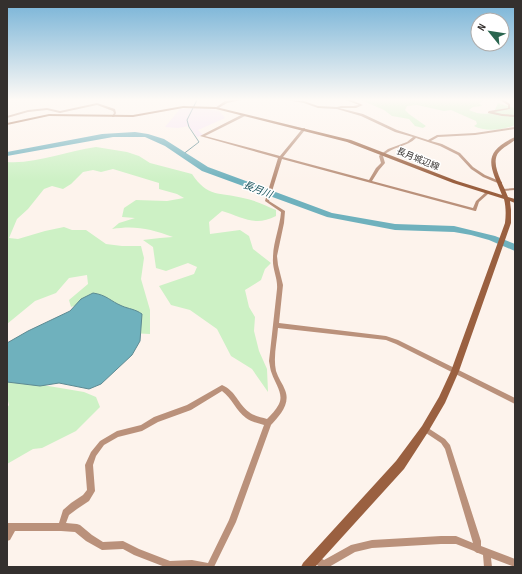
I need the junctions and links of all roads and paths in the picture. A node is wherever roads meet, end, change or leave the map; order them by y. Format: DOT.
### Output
graph roads {
  1 [pos="220,127"];
  2 [pos="295,127"];
  3 [pos="387,127"];
  4 [pos="515,128"];
  5 [pos="304,129"];
  6 [pos="414,138"];
  7 [pos="515,138"];
  8 [pos="429,141"];
  9 [pos="383,154"];
  10 [pos="280,158"];
  11 [pos="370,182"];
  12 [pos="501,183"];
  13 [pos="515,189"];
  14 [pos="503,190"];
  15 [pos="487,193"];
  16 [pos="506,199"];
  17 [pos="515,201"];
  18 [pos="276,325"];
  19 [pos="456,371"];
  20 [pos="515,401"];
  21 [pos="268,423"];
  22 [pos="425,429"];
  23 [pos="10,527"];
  24 [pos="62,527"];
  25 [pos="7,537"];
  26 [pos="477,549"];
  27 [pos="487,552"];
  28 [pos="311,563"];
  29 [pos="515,563"];
  30 [pos="208,567"];
  31 [pos="488,567"];
  1 -- 10 [label="street"];
  2 -- 5 [label="main road, 長月城辺線"];
  3 -- 6 [label="street"];
  4 -- 8 [label="street"];
  5 -- 9 [label="main road, 長月城辺線"];
  5 -- 10 [label="street"];
  6 -- 8 [label="street"];
  6 -- 9 [label="street"];
  7 -- 12 [label="main road"];
  8 -- 12 [label="street"];
  9 -- 11 [label="street"];
  9 -- 15 [label="main road, 長月城辺線"];
  10 -- 11 [label="street"];
  10 -- 18 [label="street"];
  11 -- 15 [label="street"];
  12 -- 14 [label="main road"];
  13 -- 14 [label="street"];
  14 -- 16 [label="main road"];
  15 -- 16 [label="main road, 長月城辺線"];
  16 -- 17 [label="main road, 長月城辺線"];
  16 -- 19 [label="main road"];
  18 -- 19 [label="street"];
  18 -- 21 [label="street"];
  19 -- 20 [label="street"];
  19 -- 22 [label="main road"];
  21 -- 24 [label="street"];
  21 -- 30 [label="street"];
  22 -- 26 [label="street"];
  22 -- 28 [label="main road"];
  23 -- 24 [label="street"];
  23 -- 25 [label="street"];
  24 -- 30 [label="street"];
  26 -- 27 [label="street"];
  26 -- 28 [label="street"];
  27 -- 29 [label="street"];
  27 -- 31 [label="street"];
}
